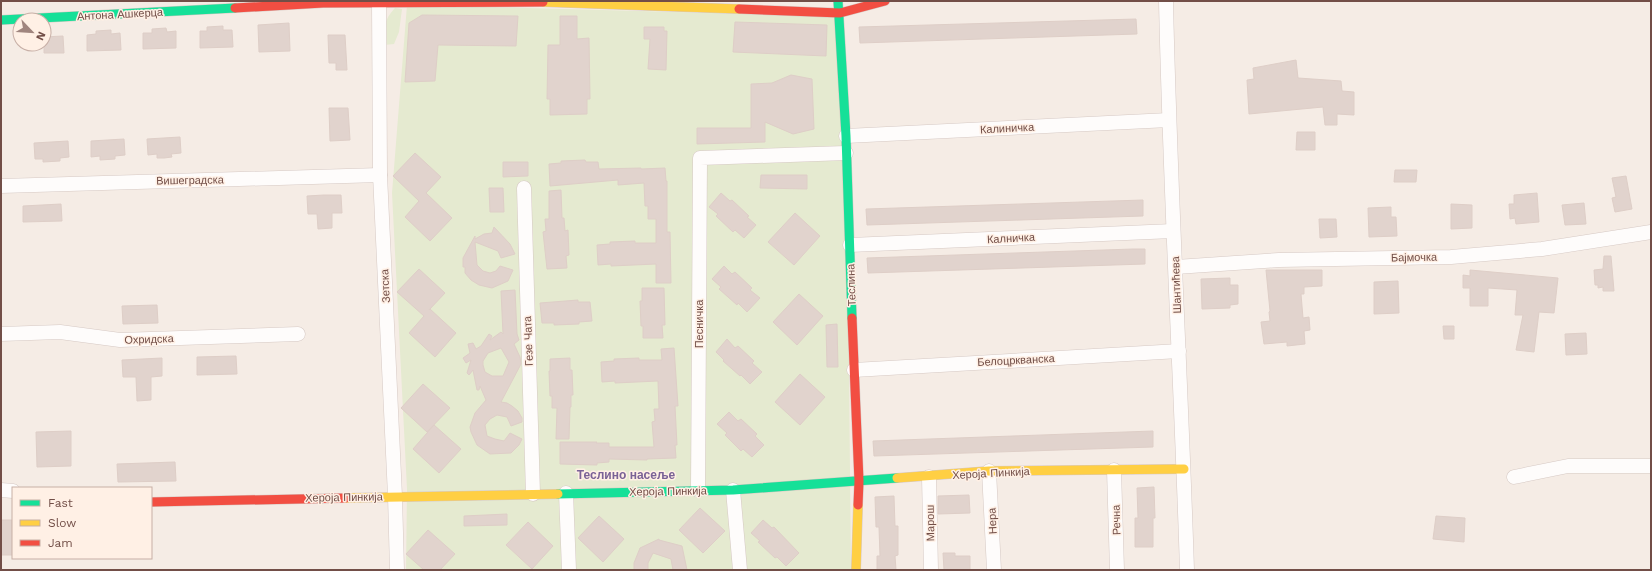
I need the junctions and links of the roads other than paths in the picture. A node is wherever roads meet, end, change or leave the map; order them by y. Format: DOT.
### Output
graph roads {
  1 [pos="838,1"];
  2 [pos="885,1"];
  3 [pos="1166,1"];
  4 [pos="323,2"];
  5 [pos="379,2"];
  6 [pos="529,2"];
  7 [pos="840,13"];
  8 [pos="1,20"];
  9 [pos="1169,120"];
  10 [pos="846,136"];
  11 [pos="846,154"];
  12 [pos="380,175"];
  13 [pos="1,186"];
  14 [pos="524,188"];
  15 [pos="1173,230"];
  16 [pos="1651,232"];
  17 [pos="850,245"];
  18 [pos="1176,267"];
  19 [pos="1,334"];
  20 [pos="298,334"];
  21 [pos="1179,351"];
  22 [pos="854,370"];
  23 [pos="1651,466"];
  24 [pos="1184,469"];
  25 [pos="1114,470"];
  26 [pos="989,471"];
  27 [pos="930,477"];
  28 [pos="1514,477"];
  29 [pos="859,481"];
  30 [pos="1,490"];
  31 [pos="698,490"];
  32 [pos="733,490"];
  33 [pos="12,492"];
  34 [pos="566,493"];
  35 [pos="533,494"];
  36 [pos="395,496"];
  37 [pos="152,502"];
  38 [pos="397,570"];
  39 [pos="569,570"];
  40 [pos="740,570"];
  41 [pos="856,570"];
  42 [pos="931,570"];
  43 [pos="994,570"];
  44 [pos="1117,570"];
  45 [pos="1187,570"];
  1 -- 7 [label="street, Теслина"];
  2 -- 7 [label="street, Антона Ашкерца"];
  3 -- 9 [label="street, Шантићева"];
  4 -- 5 [label="street, Антона Ашкерца"];
  4 -- 8 [label="street, Антона Ашкерца"];
  5 -- 6 [label="street, Антона Ашкерца"];
  5 -- 12 [label="street, Зетска"];
  6 -- 7 [label="street, Антона Ашкерца"];
  7 -- 10 [label="street, Теслина"];
  9 -- 10 [label="street, Калиничка"];
  9 -- 15 [label="street, Шантићева"];
  10 -- 11 [label="street, Теслина"];
  11 -- 17 [label="street, Теслина"];
  11 -- 31 [label="street, Песничка"];
  12 -- 13 [label="street, Вишеградска"];
  12 -- 36 [label="street, Зетска"];
  14 -- 35 [label="street, Гезе Чата"];
  15 -- 17 [label="street, Калничка"];
  15 -- 18 [label="street, Шантићева"];
  16 -- 18 [label="street, Бајмочка"];
  17 -- 22 [label="street, Теслина"];
  18 -- 21 [label="street, Шантићева"];
  19 -- 20 [label="street, Охридска"];
  21 -- 22 [label="street, Белоцркванска"];
  21 -- 24 [label="street, Шантићева"];
  22 -- 29 [label="street, Теслина"];
  23 -- 28 [label="street"];
  24 -- 25 [label="street, Хероја Пинкија"];
  24 -- 45 [label="street, Шантићева"];
  25 -- 26 [label="street, Хероја Пинкија"];
  25 -- 44 [label="street, Речна"];
  26 -- 27 [label="street, Хероја Пинкија"];
  26 -- 43 [label="street, Нера"];
  27 -- 29 [label="street, Хероја Пинкија"];
  27 -- 42 [label="street, Марош"];
  29 -- 32 [label="street, Хероја Пинкија"];
  29 -- 41 [label="street, Теслина"];
  30 -- 33 [label="street"];
  31 -- 32 [label="street, Хероја Пинкија"];
  31 -- 34 [label="street, Хероја Пинкија"];
  32 -- 40 [label="street"];
  34 -- 35 [label="street, Хероја Пинкија"];
  34 -- 39 [label="street"];
  35 -- 36 [label="street, Хероја Пинкија"];
  36 -- 37 [label="street, Хероја Пинкија"];
  36 -- 38 [label="street, Зетска"];
}
